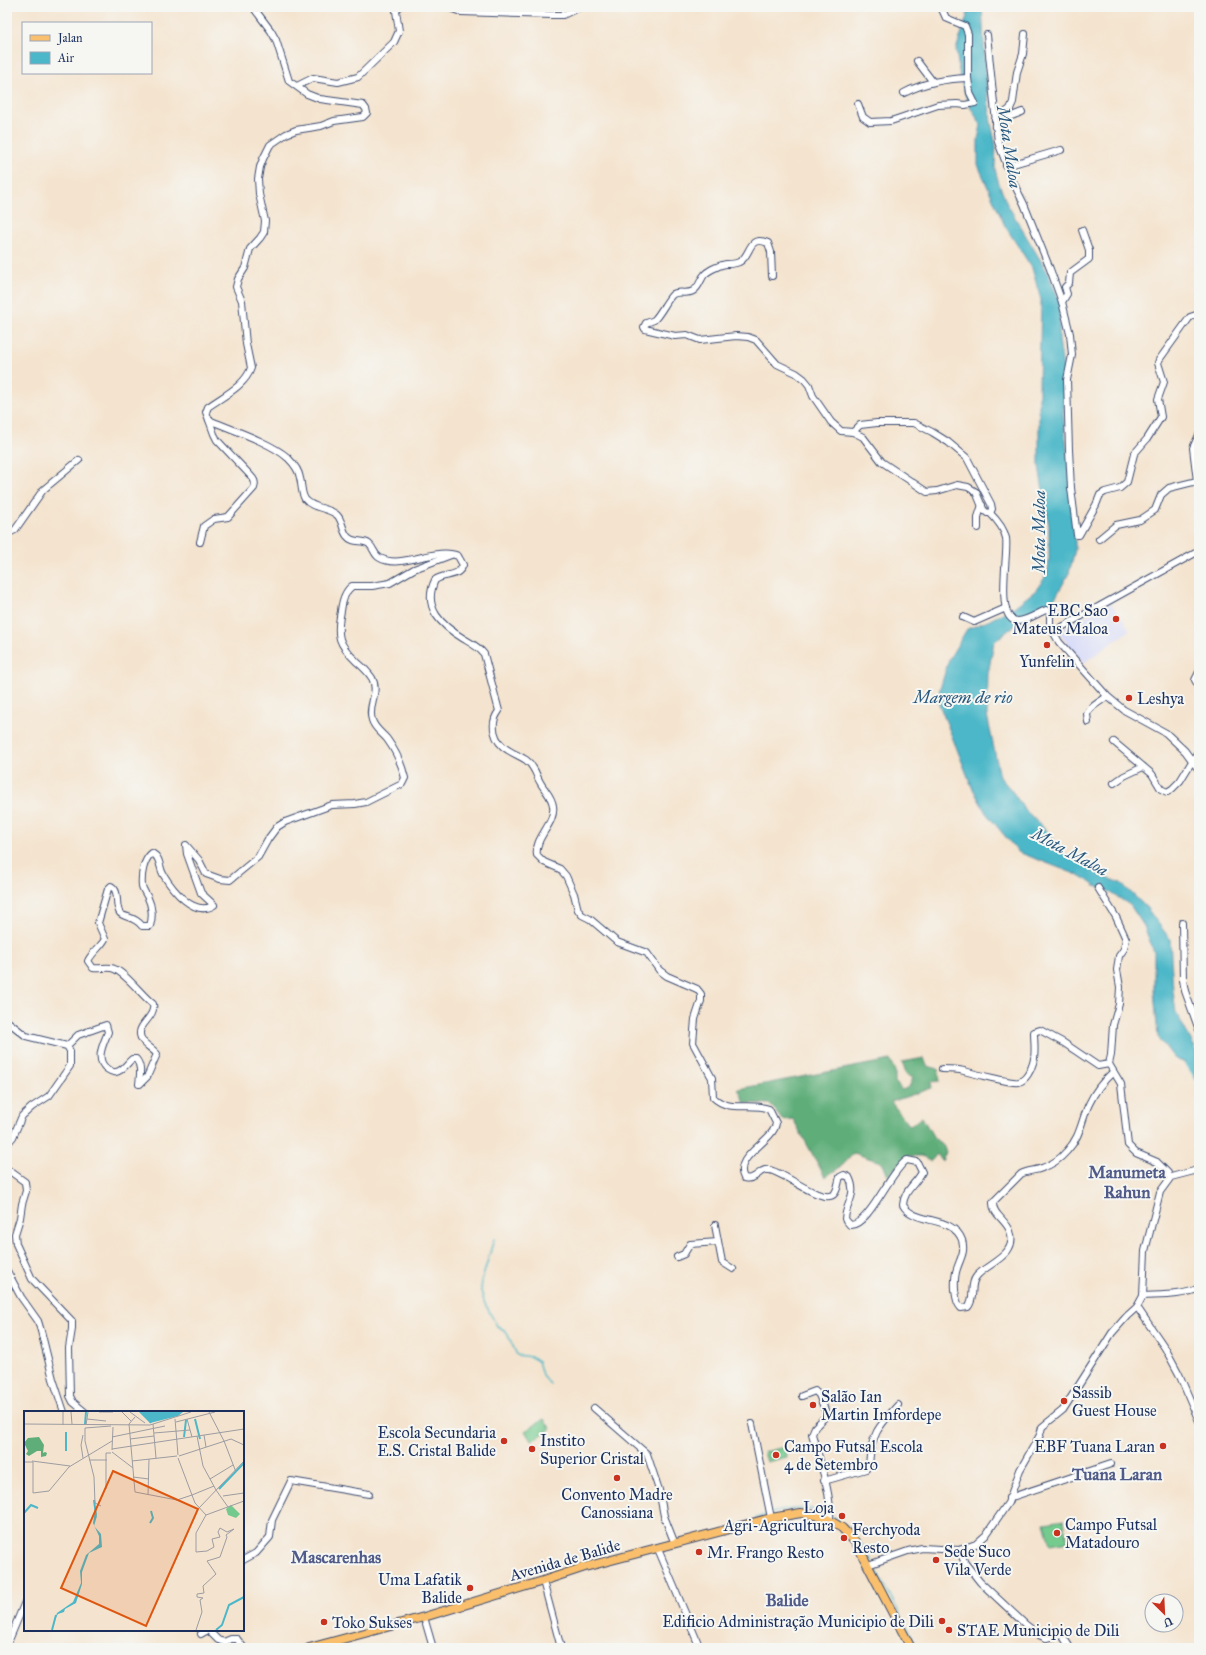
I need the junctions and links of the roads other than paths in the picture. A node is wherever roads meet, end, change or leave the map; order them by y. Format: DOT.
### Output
graph roads {
  1 [pos="253,7"];
  2 [pos="399,7"];
  3 [pos="447,7"];
  4 [pos="580,7"];
  5 [pos="940,7"];
  6 [pos="1025,34"];
  7 [pos="987,35"];
  8 [pos="917,61"];
  9 [pos="968,78"];
  10 [pos="933,82"];
  11 [pos="297,86"];
  12 [pos="904,93"];
  13 [pos="858,104"];
  14 [pos="1022,112"];
  15 [pos="995,120"];
  16 [pos="995,127"];
  17 [pos="1061,150"];
  18 [pos="1006,166"];
  19 [pos="1082,230"];
  20 [pos="772,276"];
  21 [pos="1062,302"];
  22 [pos="1199,314"];
  23 [pos="209,420"];
  24 [pos="853,432"];
  25 [pos="1199,435"];
  26 [pos="79,460"];
  27 [pos="982,505"];
  28 [pos="990,513"];
  29 [pos="978,528"];
  30 [pos="7,534"];
  31 [pos="1099,539"];
  32 [pos="200,542"];
  33 [pos="1199,551"];
  34 [pos="454,554"];
  35 [pos="1006,608"];
  36 [pos="963,617"];
  37 [pos="1053,632"];
  38 [pos="1199,672"];
  39 [pos="1199,687"];
  40 [pos="1107,696"];
  41 [pos="1088,722"];
  42 [pos="1114,742"];
  43 [pos="1199,750"];
  44 [pos="1194,760"];
  45 [pos="1143,767"];
  46 [pos="1199,770"];
  47 [pos="1114,783"];
  48 [pos="1098,888"];
  49 [pos="1182,923"];
  50 [pos="7,1021"];
  51 [pos="1199,1030"];
  52 [pos="67,1046"];
  53 [pos="1109,1064"];
  54 [pos="942,1069"];
  55 [pos="1112,1072"];
  56 [pos="7,1144"];
  57 [pos="7,1169"];
  58 [pos="1199,1172"];
  59 [pos="1168,1180"];
  60 [pos="715,1225"];
  61 [pos="718,1242"];
  62 [pos="677,1257"];
  63 [pos="733,1269"];
  64 [pos="7,1271"];
  65 [pos="10,1286"];
  66 [pos="1199,1288"];
  67 [pos="1143,1296"];
  68 [pos="1137,1307"];
  69 [pos="802,1396"];
  70 [pos="898,1405"];
  71 [pos="594,1408"];
  72 [pos="64,1411"];
  73 [pos="84,1411"];
  74 [pos="1199,1421"];
  75 [pos="752,1424"];
  76 [pos="1111,1464"];
  77 [pos="824,1481"];
  78 [pos="369,1494"];
  79 [pos="1009,1498"];
  80 [pos="771,1518"];
  81 [pos="830,1520"];
  82 [pos="674,1541"];
  83 [pos="658,1549"];
  84 [pos="959,1550"];
  85 [pos="244,1559"];
  86 [pos="868,1565"];
  87 [pos="542,1581"];
  88 [pos="23,1612"];
  89 [pos="424,1617"];
  90 [pos="206,1631"];
  91 [pos="209,1631"];
  92 [pos="201,1634"];
  93 [pos="7,1645"];
  94 [pos="244,1648"];
  95 [pos="309,1648"];
  96 [pos="433,1648"];
  97 [pos="560,1648"];
  98 [pos="700,1648"];
  99 [pos="911,1648"];
  100 [pos="1069,1648"];
  1 -- 11 [label="street"];
  2 -- 11 [label="street"];
  3 -- 4 [label="street"];
  5 -- 9 [label="street"];
  6 -- 15 [label="street"];
  7 -- 15 [label="street"];
  8 -- 10 [label="street"];
  9 -- 10 [label="street"];
  9 -- 13 [label="street"];
  10 -- 12 [label="street"];
  11 -- 23 [label="street"];
  14 -- 16 [label="street"];
  15 -- 16 [label="street"];
  16 -- 18 [label="street"];
  17 -- 18 [label="street"];
  18 -- 21 [label="street"];
  19 -- 21 [label="street"];
  20 -- 24 [label="street"];
  21 -- 22 [label="street"];
  23 -- 32 [label="street"];
  23 -- 34 [label="street"];
  24 -- 27 [label="street"];
  24 -- 28 [label="street"];
  25 -- 31 [label="street"];
  26 -- 30 [label="street"];
  27 -- 28 [label="street"];
  27 -- 29 [label="street"];
  28 -- 35 [label="street"];
  33 -- 37 [label="street"];
  34 -- 52 [label="street"];
  34 -- 55 [label="street"];
  35 -- 36 [label="street"];
  35 -- 37 [label="street"];
  37 -- 40 [label="street"];
  38 -- 39 [label="street"];
  40 -- 41 [label="street"];
  40 -- 44 [label="street"];
  42 -- 45 [label="street"];
  43 -- 44 [label="street"];
  44 -- 45 [label="street"];
  44 -- 46 [label="street"];
  45 -- 47 [label="street"];
  48 -- 53 [label="street"];
  49 -- 51 [label="street"];
  50 -- 52 [label="street"];
  52 -- 56 [label="street"];
  53 -- 54 [label="street"];
  53 -- 55 [label="street"];
  55 -- 59 [label="street"];
  57 -- 73 [label="street"];
  58 -- 59 [label="street"];
  59 -- 67 [label="street"];
  60 -- 61 [label="street"];
  61 -- 62 [label="street"];
  61 -- 63 [label="street"];
  64 -- 65 [label="street"];
  65 -- 72 [label="street"];
  66 -- 67 [label="street"];
  67 -- 68 [label="street"];
  68 -- 74 [label="street"];
  68 -- 79 [label="street"];
  69 -- 77 [label="street"];
  70 -- 77 [label="street"];
  71 -- 82 [label="street"];
  75 -- 80 [label="street"];
  76 -- 79 [label="street"];
  77 -- 81 [label="street"];
  78 -- 85 [label="street"];
  79 -- 84 [label="street"];
  80 -- 81 [label="main road, Avenida de Balide"];
  80 -- 82 [label="main road, Avenida de Balide"];
  81 -- 86 [label="main road, Avenida de Balide"];
  82 -- 83 [label="main road, Avenida de Balide"];
  83 -- 87 [label="main road, Avenida de Balide"];
  83 -- 98 [label="street"];
  84 -- 86 [label="street"];
  84 -- 100 [label="street"];
  86 -- 99 [label="main road, Avenida de Balide"];
  87 -- 89 [label="main road, Avenida de Balide"];
  87 -- 97 [label="street"];
  88 -- 93 [label="street"];
  89 -- 95 [label="main road, Avenida de Balide"];
  89 -- 96 [label="street"];
  90 -- 92 [label="street"];
  91 -- 94 [label="street"];
}
